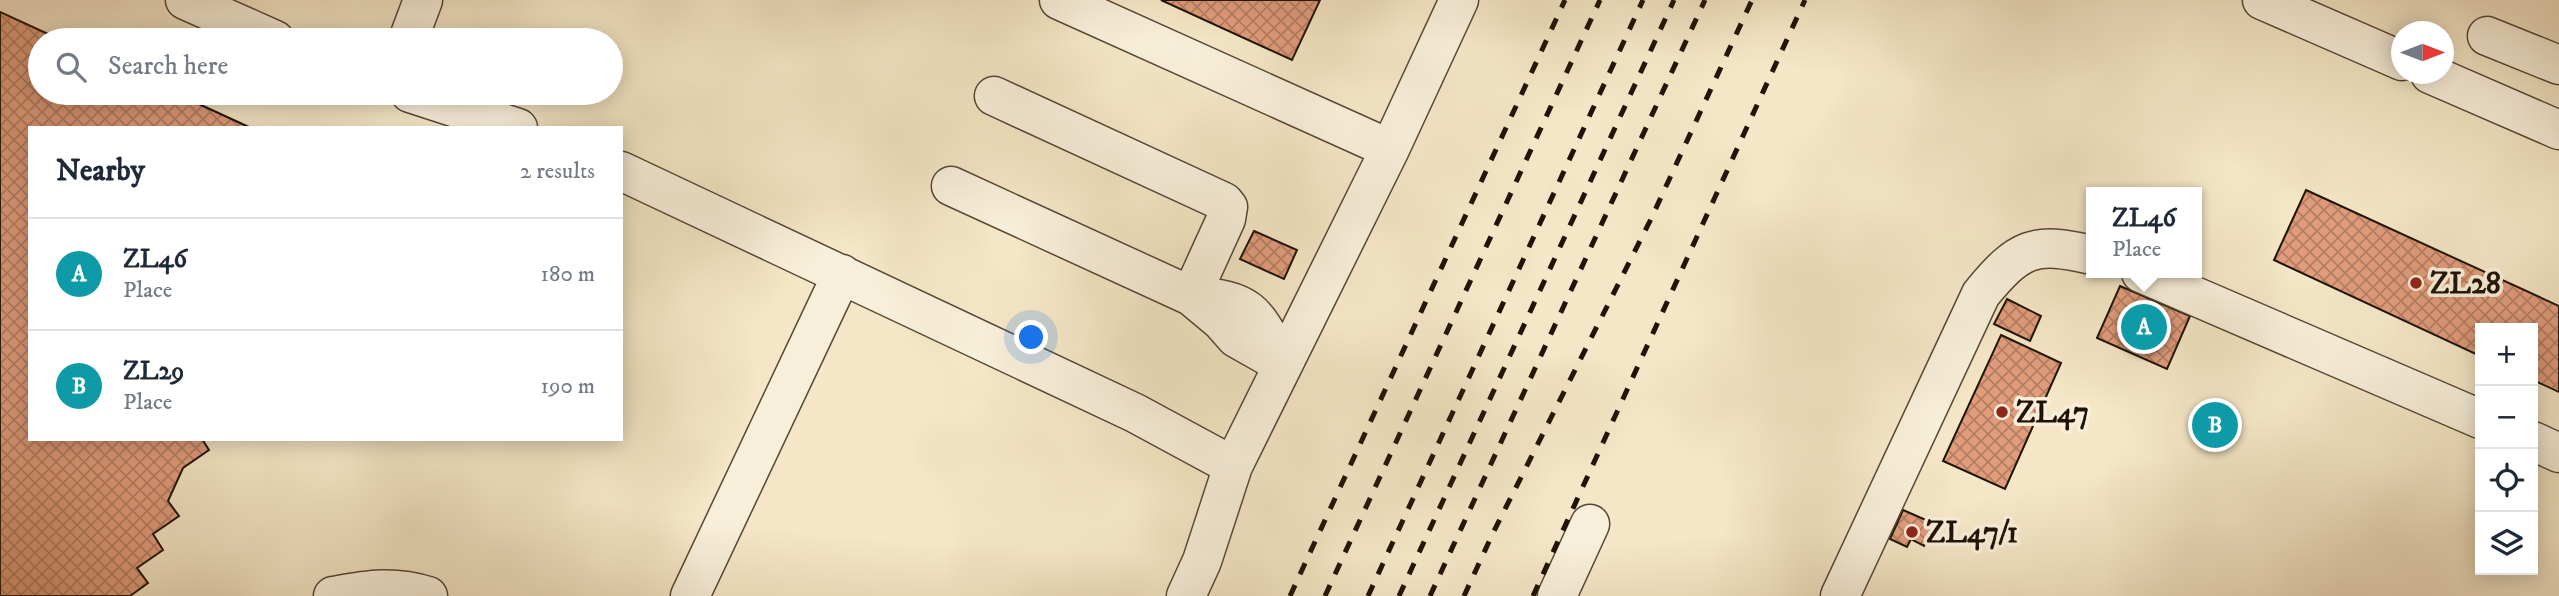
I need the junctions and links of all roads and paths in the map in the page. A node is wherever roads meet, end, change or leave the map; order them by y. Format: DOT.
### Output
graph roads {
  1 [pos="185,0"];
  2 [pos="423,0"];
  3 [pos="1059,0"];
  4 [pos="1459,0"];
  5 [pos="2262,0"];
  6 [pos="248,28"];
  7 [pos="412,28"];
  8 [pos="2487,36"];
  9 [pos="2391,56"];
  10 [pos="2559,65"];
  11 [pos="2453,84"];
  12 [pos="994,96"];
  13 [pos="447,105"];
  14 [pos="512,126"];
  15 [pos="2559,130"];
  16 [pos="1390,149"];
  17 [pos="623,172"];
  18 [pos="951,186"];
  19 [pos="2086,255"];
  20 [pos="842,274"];
  21 [pos="2153,278"];
  22 [pos="1191,296"];
  23 [pos="1282,364"];
  24 [pos="2475,417"];
  25 [pos="2538,444"];
  26 [pos="2559,453"];
  27 [pos="1233,466"];
  28 [pos="1590,524"];
  29 [pos="332,596"];
  30 [pos="428,596"];
  31 [pos="690,596"];
  32 [pos="1186,596"];
  33 [pos="1557,596"];
  34 [pos="1840,596"];
  1 -- 6 [label="lane"];
  2 -- 7 [label="lane"];
  3 -- 16 [label="lane"];
  4 -- 16 [label="lane"];
  5 -- 9 [label="lane"];
  8 -- 10 [label="lane"];
  11 -- 15 [label="lane"];
  12 -- 22 [label="lane"];
  13 -- 14 [label="lane"];
  16 -- 23 [label="lane"];
  17 -- 20 [label="lane"];
  18 -- 22 [label="lane"];
  19 -- 34 [label="lane"];
  20 -- 27 [label="lane"];
  20 -- 31 [label="lane"];
  21 -- 24 [label="lane"];
  22 -- 23 [label="lane"];
  23 -- 27 [label="lane"];
  25 -- 26 [label="lane"];
  27 -- 32 [label="lane"];
  28 -- 33 [label="lane"];
  29 -- 30 [label="lane"];
}
